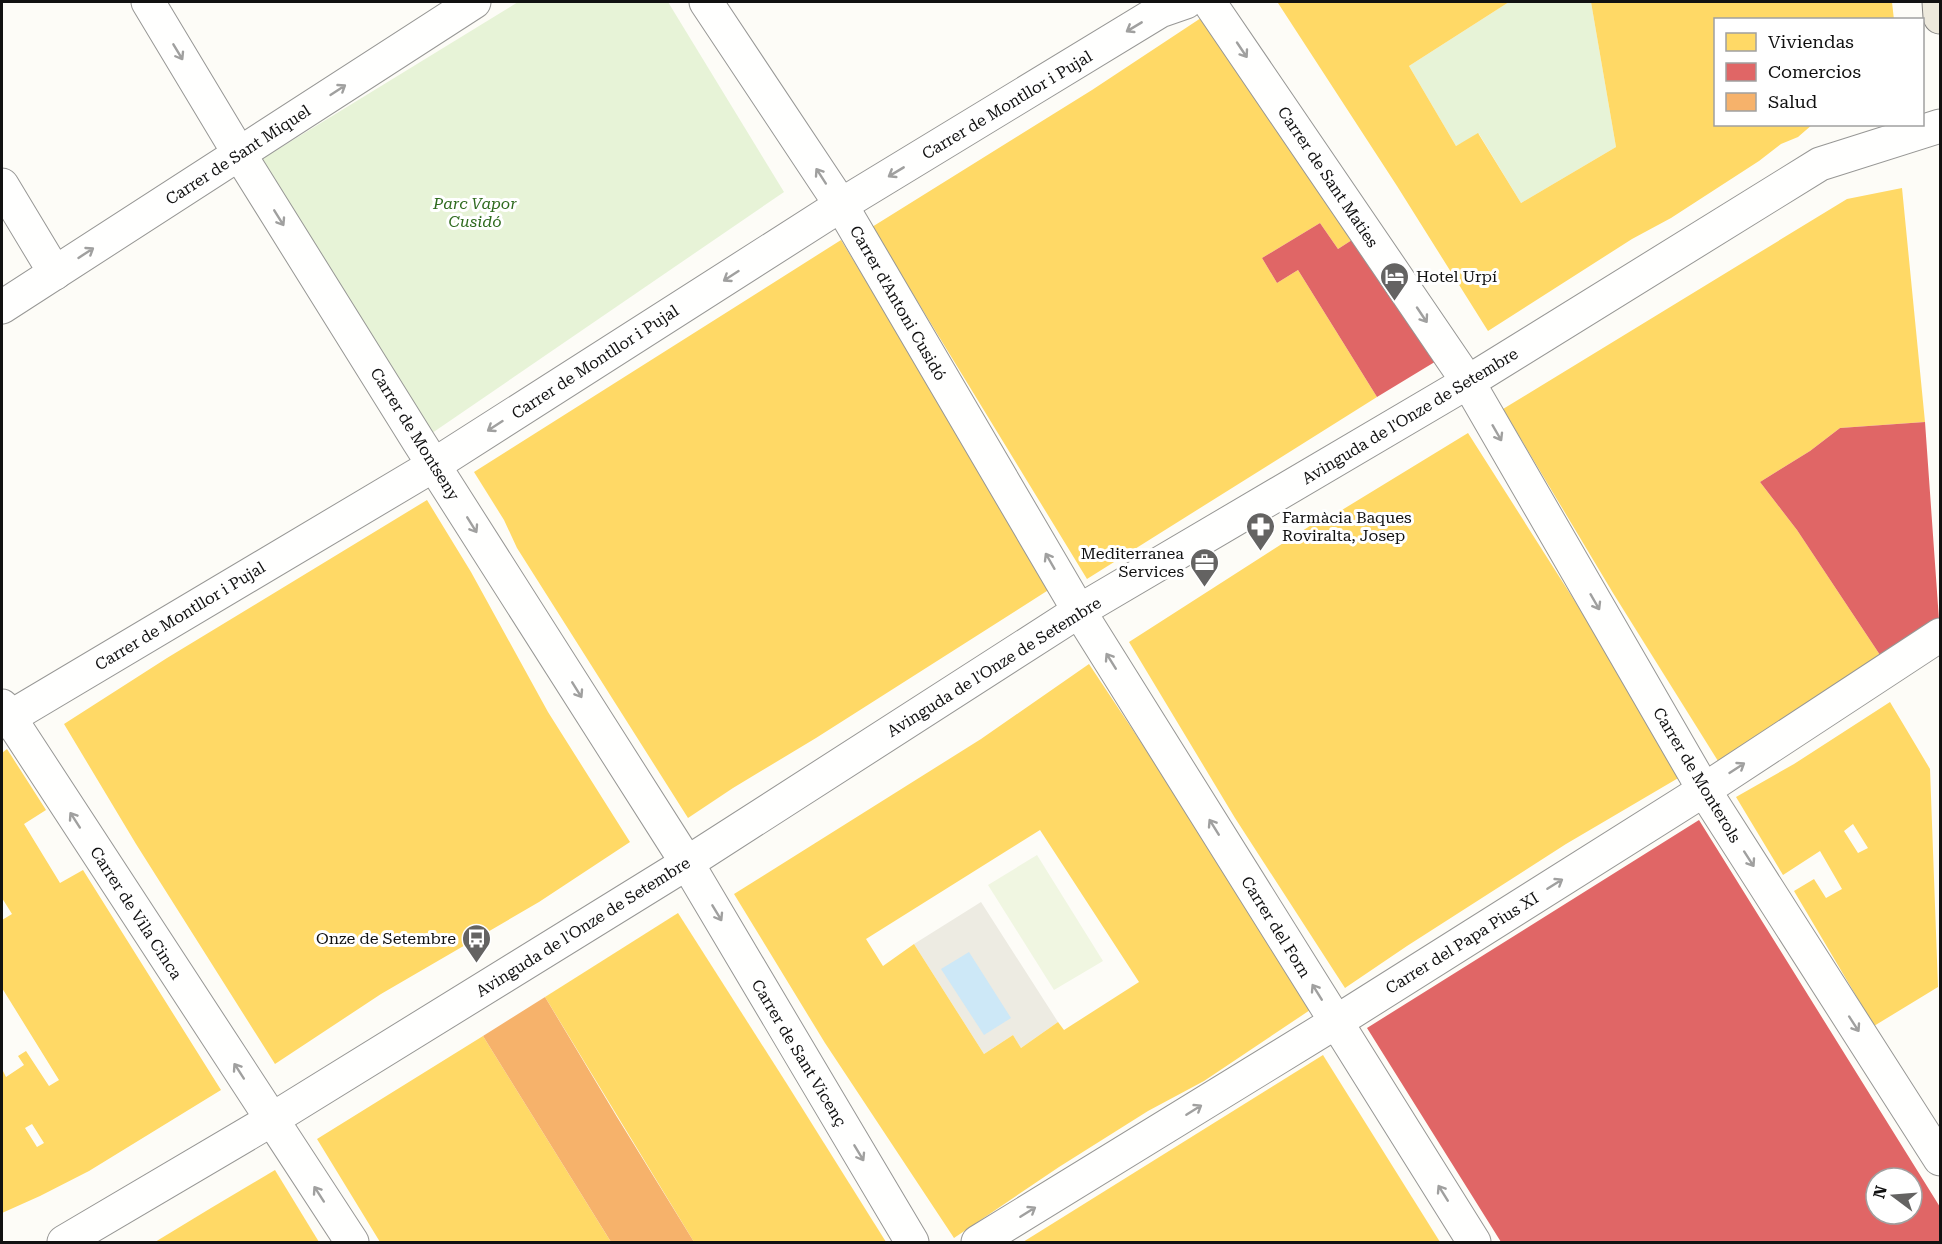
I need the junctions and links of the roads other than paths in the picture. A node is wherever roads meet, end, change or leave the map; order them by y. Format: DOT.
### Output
graph roads {
  1 [pos="148,2"];
  2 [pos="474,2"];
  3 [pos="706,2"];
  4 [pos="1186,2"];
  5 [pos="1209,2"];
  6 [pos="1939,2"];
  7 [pos="1941,17"];
  8 [pos="1941,126"];
  9 [pos="240,154"];
  10 [pos="2,185"];
  11 [pos="841,205"];
  12 [pos="55,273"];
  13 [pos="2,308"];
  14 [pos="1468,382"];
  15 [pos="434,465"];
  16 [pos="1079,611"];
  17 [pos="1941,635"];
  18 [pos="4,715"];
  19 [pos="1704,790"];
  20 [pos="687,863"];
  21 [pos="1336,1022"];
  22 [pos="271,1120"];
  23 [pos="1941,1159"];
  24 [pos="64,1242"];
  25 [pos="352,1242"];
  26 [pos="912,1242"];
  27 [pos="978,1242"];
  28 [pos="1474,1242"];
  1 -- 9 [label="street, Carrer de Montseny, one-way"];
  9 -- 2 [label="street, Carrer de Sant Miquel, one-way"];
  11 -- 3 [label="street, Carrer d'Antoni Cusidó, one-way"];
  4 -- 11 [label="street, Carrer de Montllor i Pujal, one-way"];
  5 -- 14 [label="street, Carrer de Sant Maties, one-way"];
  6 -- 7 [label="main road"];
  8 -- 14 [label="street, Avinguda de l'Onze de Setembre"];
  12 -- 9 [label="street, Carrer de Sant Miquel, one-way"];
  9 -- 15 [label="street, Carrer de Montseny, one-way"];
  10 -- 12 [label="street"];
  11 -- 15 [label="street, Carrer de Montllor i Pujal, one-way"];
  16 -- 11 [label="street, Carrer d'Antoni Cusidó, one-way"];
  12 -- 13 [label="street, Carrer de Sant Miquel"];
  14 -- 16 [label="street, Avinguda de l'Onze de Setembre"];
  14 -- 19 [label="street, Carrer de Monterols, one-way"];
  15 -- 18 [label="street, Carrer de Montllor i Pujal"];
  15 -- 20 [label="street, Carrer de Montseny, one-way"];
  16 -- 20 [label="street, Avinguda de l'Onze de Setembre"];
  21 -- 16 [label="street, Carrer del Forn, one-way"];
  19 -- 17 [label="street, Carrer del Papa Pius XI, one-way"];
  22 -- 18 [label="street, Carrer de Vila Cinca, one-way"];
  21 -- 19 [label="street, Carrer del Papa Pius XI, one-way"];
  19 -- 23 [label="street, Carrer de Monterols, one-way"];
  20 -- 22 [label="street, Avinguda de l'Onze de Setembre"];
  20 -- 26 [label="street, Carrer de Sant Vicenç, one-way"];
  27 -- 21 [label="street, Carrer del Papa Pius XI, one-way"];
  28 -- 21 [label="street, Carrer del Forn, one-way"];
  22 -- 24 [label="street, Avinguda de l'Onze de Setembre"];
  25 -- 22 [label="street, Carrer de Vila Cinca, one-way"];
}
